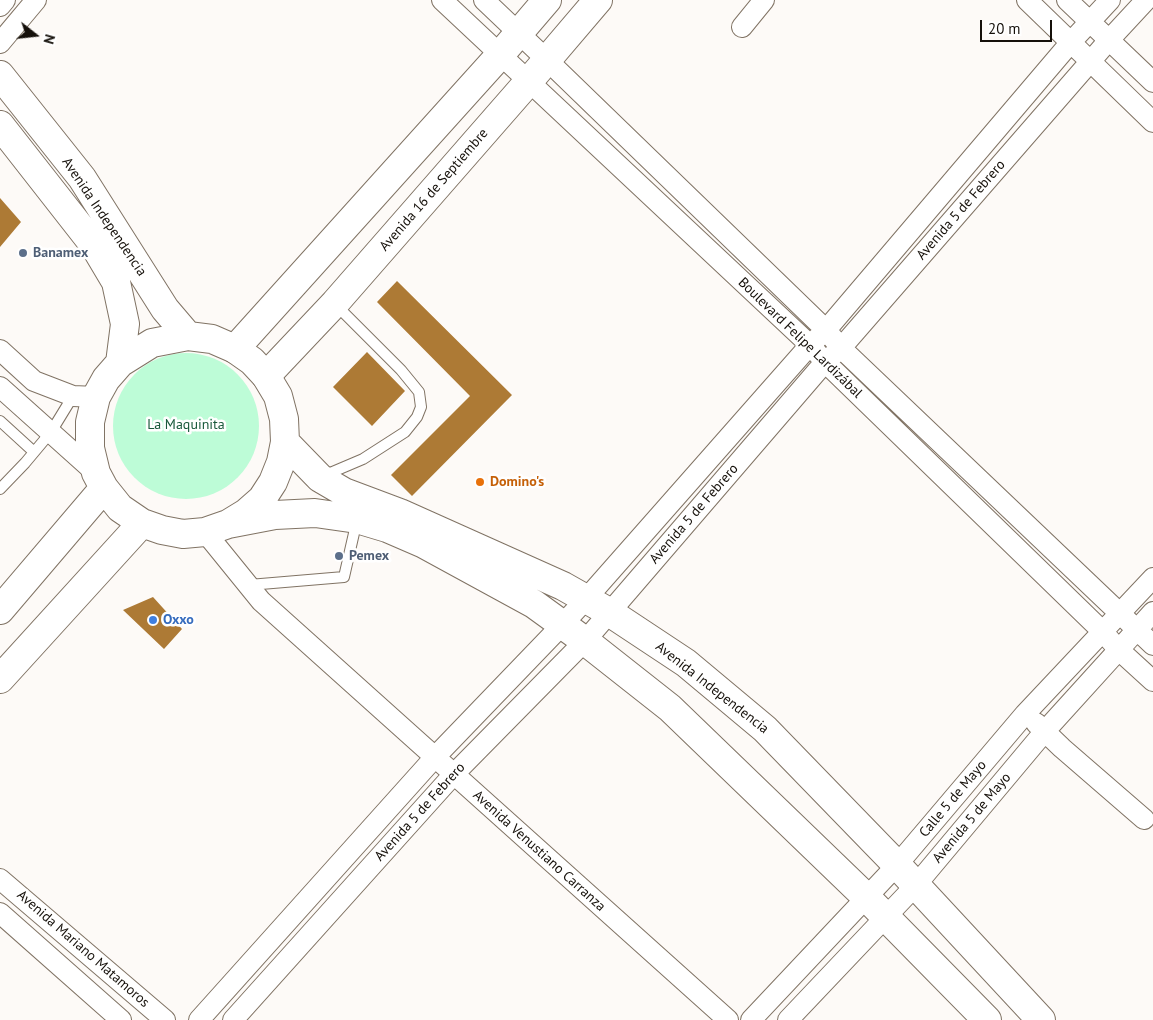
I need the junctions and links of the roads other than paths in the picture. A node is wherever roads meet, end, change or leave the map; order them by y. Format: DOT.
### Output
graph roads {
  1 [pos="5,0"];
  2 [pos="36,0"];
  3 [pos="442,0"];
  4 [pos="484,0"];
  5 [pos="547,0"];
  6 [pos="598,0"];
  7 [pos="764,0"];
  8 [pos="1026,0"];
  9 [pos="1067,0"];
  10 [pos="1110,0"];
  11 [pos="1146,0"];
  12 [pos="0,6"];
  13 [pos="1090,22"];
  14 [pos="742,27"];
  15 [pos="519,33"];
  16 [pos="1109,40"];
  17 [pos="1071,42"];
  18 [pos="0,43"];
  19 [pos="500,55"];
  20 [pos="547,60"];
  21 [pos="1090,62"];
  22 [pos="0,75"];
  23 [pos="529,81"];
  24 [pos="1153,82"];
  25 [pos="1153,122"];
  26 [pos="0,125"];
  27 [pos="702,210"];
  28 [pos="685,227"];
  29 [pos="335,303"];
  30 [pos="826,330"];
  31 [pos="188,336"];
  32 [pos="810,345"];
  33 [pos="235,348"];
  34 [pos="841,348"];
  35 [pos="0,350"];
  36 [pos="826,362"];
  37 [pos="120,363"];
  38 [pos="266,376"];
  39 [pos="0,386"];
  40 [pos="85,397"];
  41 [pos="0,421"];
  42 [pos="51,432"];
  43 [pos="285,442"];
  44 [pos="34,452"];
  45 [pos="697,473"];
  46 [pos="974,474"];
  47 [pos="320,478"];
  48 [pos="100,480"];
  49 [pos="0,488"];
  50 [pos="715,490"];
  51 [pos="958,491"];
  52 [pos="360,509"];
  53 [pos="142,523"];
  54 [pos="216,528"];
  55 [pos="1153,578"];
  56 [pos="249,585"];
  57 [pos="598,605"];
  58 [pos="0,610"];
  59 [pos="1153,612"];
  60 [pos="1119,613"];
  61 [pos="562,625"];
  62 [pos="1137,630"];
  63 [pos="1102,631"];
  64 [pos="585,641"];
  65 [pos="1153,645"];
  66 [pos="1119,650"];
  67 [pos="0,679"];
  68 [pos="1153,681"];
  69 [pos="1025,714"];
  70 [pos="1045,731"];
  71 [pos="435,757"];
  72 [pos="454,774"];
  73 [pos="1144,819"];
  74 [pos="897,865"];
  75 [pos="0,879"];
  76 [pos="916,884"];
  77 [pos="866,897"];
  78 [pos="306,901"];
  79 [pos="0,913"];
  80 [pos="885,917"];
  81 [pos="324,918"];
  82 [pos="121,1020"];
  83 [pos="165,1020"];
  84 [pos="200,1020"];
  85 [pos="233,1020"];
  86 [pos="728,1020"];
  87 [pos="751,1020"];
  88 [pos="788,1020"];
  89 [pos="986,1020"];
  90 [pos="1041,1020"];
  1 -- 12 [label="street"];
  2 -- 18 [label="street"];
  3 -- 19 [label="street, Boulevard Felipe Lardizábal"];
  4 -- 15 [label="street, Boulevard Felipe Lardizábal"];
  5 -- 15 [label="main road"];
  6 -- 20 [label="main road, Avenida 16 de Septiembre"];
  7 -- 14 [label="street"];
  8 -- 17 [label="street"];
  9 -- 13 [label="street"];
  10 -- 13 [label="street, Avenida 5 de Febrero"];
  11 -- 16 [label="street, Avenida 5 de Febrero"];
  13 -- 16 [label="street"];
  13 -- 17 [label="street, Avenida 5 de Febrero"];
  15 -- 19 [label="main road"];
  15 -- 20 [label="street, Boulevard Felipe Lardizábal"];
  16 -- 21 [label="street, Avenida 5 de Febrero"];
  16 -- 24 [label="street"];
  17 -- 21 [label="street"];
  17 -- 30 [label="street, Avenida 5 de Febrero"];
  19 -- 23 [label="street, Boulevard Felipe Lardizábal"];
  19 -- 33 [label="main road"];
  20 -- 23 [label="main road, Avenida 16 de Septiembre"];
  20 -- 27 [label="street, Boulevard Felipe Lardizábal"];
  21 -- 25 [label="street"];
  21 -- 34 [label="street, Avenida 5 de Febrero"];
  22 -- 31 [label="main road, Avenida Independencia"];
  23 -- 28 [label="street, Boulevard Felipe Lardizábal"];
  23 -- 29 [label="main road, Avenida 16 de Septiembre"];
  26 -- 37 [label="main road, Avenida Independencia"];
  27 -- 28 [label="street"];
  27 -- 30 [label="street, Boulevard Felipe Lardizábal"];
  28 -- 32 [label="street, Boulevard Felipe Lardizábal"];
  29 -- 38 [label="main road, Avenida 16 de Septiembre"];
  29 -- 47 [label="lane"];
  30 -- 32 [label="street, Avenida 5 de Febrero"];
  30 -- 34 [label="street, Boulevard Felipe Lardizábal"];
  31 -- 33 [label="main road"];
  31 -- 37 [label="main road"];
  32 -- 36 [label="street, Boulevard Felipe Lardizábal"];
  32 -- 45 [label="street, Avenida 5 de Febrero"];
  33 -- 38 [label="main road"];
  34 -- 36 [label="street, Avenida 5 de Febrero"];
  34 -- 46 [label="street, Boulevard Felipe Lardizábal"];
  35 -- 40 [label="street"];
  36 -- 50 [label="street, Avenida 5 de Febrero"];
  36 -- 51 [label="street, Boulevard Felipe Lardizábal"];
  37 -- 40 [label="main road"];
  38 -- 43 [label="main road"];
  39 -- 42 [label="street"];
  40 -- 42 [label="lane"];
  40 -- 48 [label="main road"];
  41 -- 44 [label="lane"];
  42 -- 44 [label="lane"];
  42 -- 48 [label="street"];
  43 -- 47 [label="main road, Avenida Independencia"];
  43 -- 54 [label="main road"];
  44 -- 49 [label="lane"];
  45 -- 50 [label="street"];
  45 -- 57 [label="street, Avenida 5 de Febrero"];
  46 -- 51 [label="street"];
  46 -- 60 [label="street, Boulevard Felipe Lardizábal"];
  47 -- 52 [label="main road, Avenida Independencia"];
  48 -- 53 [label="main road, Avenida Independencia"];
  48 -- 58 [label="main road"];
  50 -- 57 [label="street, Avenida 5 de Febrero"];
  51 -- 63 [label="street, Boulevard Felipe Lardizábal"];
  52 -- 54 [label="main road, Avenida Independencia"];
  52 -- 56 [label="lane"];
  52 -- 57 [label="main road, Avenida Independencia"];
  52 -- 61 [label="main road, Avenida Independencia"];
  53 -- 54 [label="main road, Avenida Independencia"];
  53 -- 67 [label="main road"];
  54 -- 56 [label="street, Avenida Venustiano Carranza"];
  55 -- 60 [label="street, Calle 5 de Mayo"];
  56 -- 71 [label="street, Avenida Venustiano Carranza"];
  57 -- 61 [label="street, Avenida 5 de Febrero"];
  57 -- 64 [label="street, Avenida 5 de Febrero"];
  57 -- 74 [label="main road, Avenida Independencia"];
  59 -- 62 [label="street, Avenida 5 de Mayo"];
  60 -- 62 [label="street, Boulevard Felipe Lardizábal"];
  60 -- 63 [label="street, Calle 5 de Mayo"];
  61 -- 64 [label="main road, Avenida Independencia"];
  61 -- 71 [label="street, Avenida 5 de Febrero"];
  62 -- 65 [label="street, Boulevard Felipe Lardizábal"];
  62 -- 66 [label="street, Avenida 5 de Mayo"];
  63 -- 66 [label="street, Boulevard Felipe Lardizábal"];
  63 -- 69 [label="street, Calle 5 de Mayo"];
  64 -- 72 [label="street, Avenida 5 de Febrero"];
  64 -- 77 [label="main road, Avenida Independencia"];
  66 -- 68 [label="street, Boulevard Felipe Lardizábal"];
  66 -- 70 [label="street, Avenida 5 de Mayo"];
  69 -- 70 [label="street"];
  69 -- 74 [label="street, Calle 5 de Mayo"];
  70 -- 73 [label="street"];
  70 -- 76 [label="street, Avenida 5 de Mayo"];
  71 -- 72 [label="street, Avenida Venustiano Carranza"];
  71 -- 78 [label="street, Avenida 5 de Febrero"];
  72 -- 81 [label="street, Avenida 5 de Febrero"];
  72 -- 86 [label="street, Avenida Venustiano Carranza"];
  74 -- 76 [label="main road, Avenida Independencia"];
  74 -- 77 [label="street, Calle 5 de Mayo"];
  75 -- 83 [label="street, Avenida Mariano Matamoros"];
  76 -- 80 [label="street, Avenida 5 de Mayo"];
  76 -- 90 [label="main road, Avenida Independencia"];
  77 -- 80 [label="main road, Avenida Independencia"];
  77 -- 87 [label="street, Calle 5 de Mayo"];
  78 -- 81 [label="street"];
  78 -- 84 [label="street, Avenida 5 de Febrero"];
  79 -- 82 [label="street, Avenida Mariano Matamoros"];
  80 -- 88 [label="street, Avenida 5 de Mayo"];
  80 -- 89 [label="main road, Avenida Independencia"];
  81 -- 85 [label="street, Avenida 5 de Febrero"];
}
